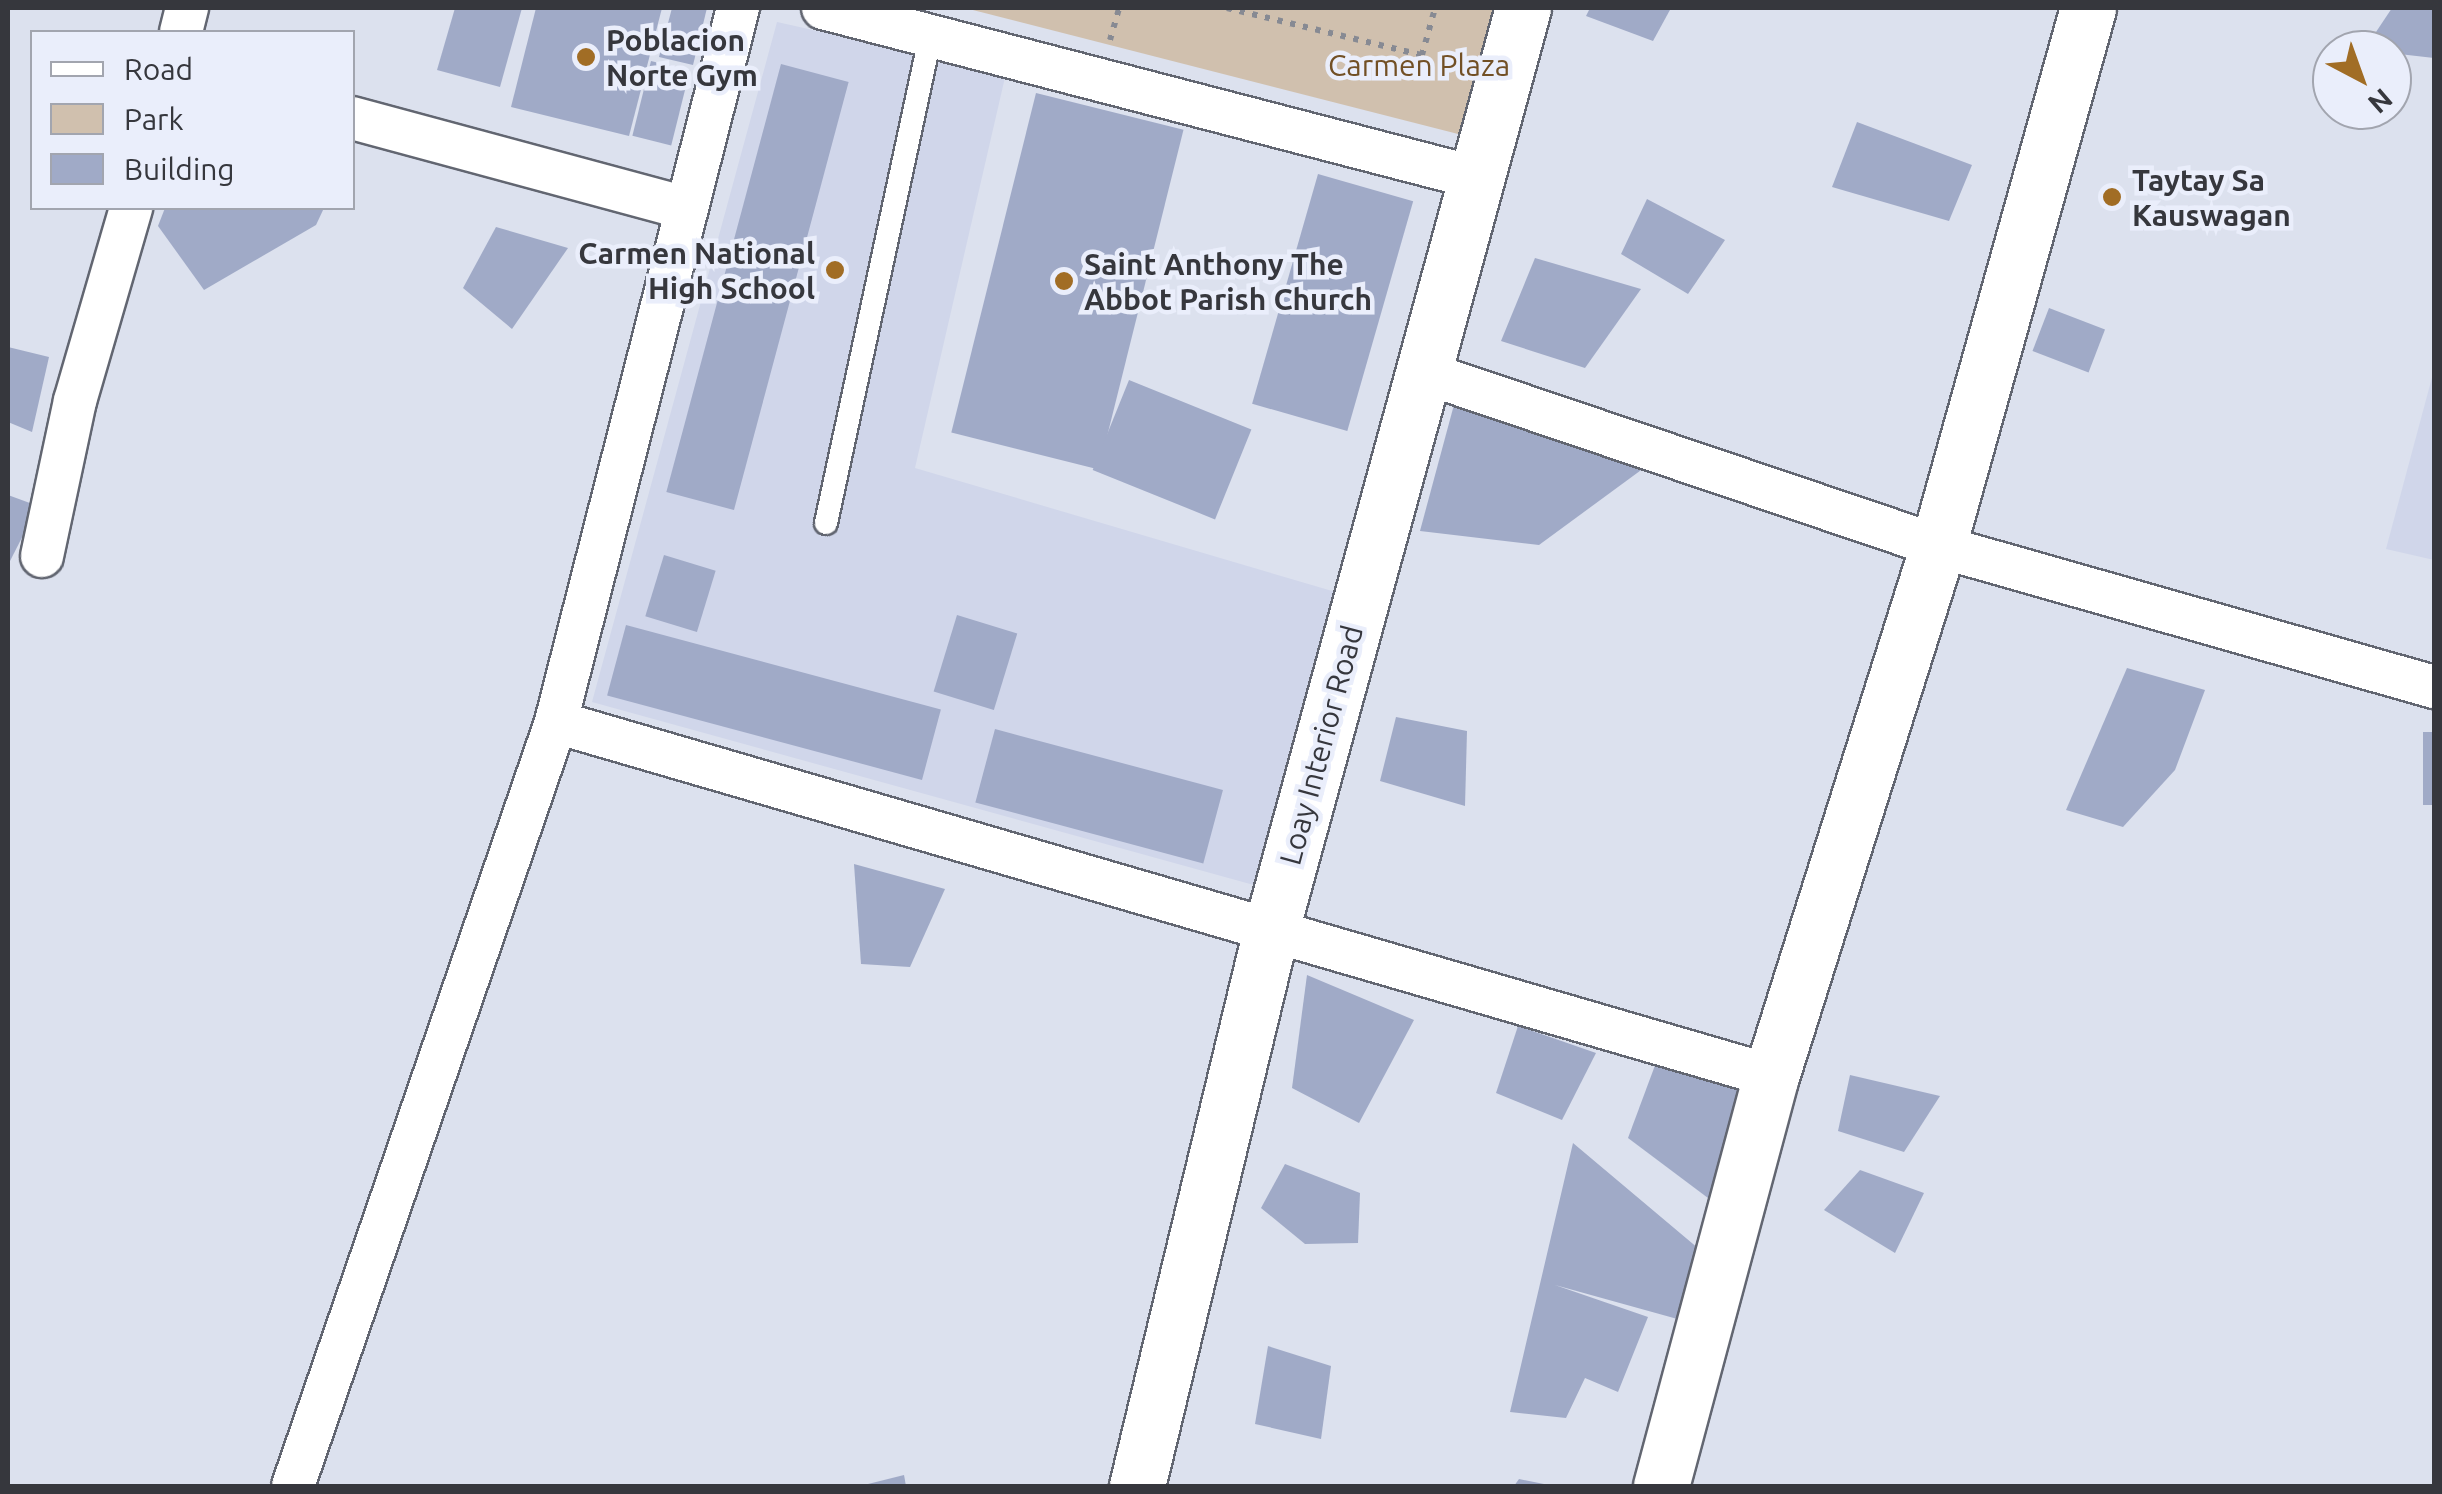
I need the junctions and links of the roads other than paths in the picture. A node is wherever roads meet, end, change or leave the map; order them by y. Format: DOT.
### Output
graph roads {
  1 [pos="738,8"];
  2 [pos="823,8"];
  3 [pos="1523,8"];
  4 [pos="2088,8"];
  5 [pos="931,35"];
  6 [pos="355,119"];
  7 [pos="1473,178"];
  8 [pos="686,208"];
  9 [pos="130,210"];
  10 [pos="1420,371"];
  11 [pos="826,523"];
  12 [pos="1938,546"];
  13 [pos="42,556"];
  14 [pos="2434,687"];
  15 [pos="556,722"];
  16 [pos="1272,926"];
  17 [pos="1771,1076"];
  18 [pos="292,1486"];
  19 [pos="1137,1486"];
  20 [pos="1661,1486"];
  1 -- 8 [label="street"];
  2 -- 5 [label="street"];
  3 -- 7 [label="street, Loay Interior Road"];
  4 -- 12 [label="street"];
  5 -- 7 [label="street"];
  5 -- 11 [label="lane"];
  6 -- 8 [label="street"];
  7 -- 10 [label="street, Loay Interior Road"];
  8 -- 15 [label="street"];
  9 -- 13 [label="street"];
  10 -- 12 [label="street"];
  10 -- 16 [label="street, Loay Interior Road"];
  12 -- 14 [label="street"];
  12 -- 17 [label="street"];
  15 -- 16 [label="street"];
  15 -- 18 [label="street"];
  16 -- 17 [label="street"];
  16 -- 19 [label="street, Loay Interior Road"];
  17 -- 20 [label="street"];
}
